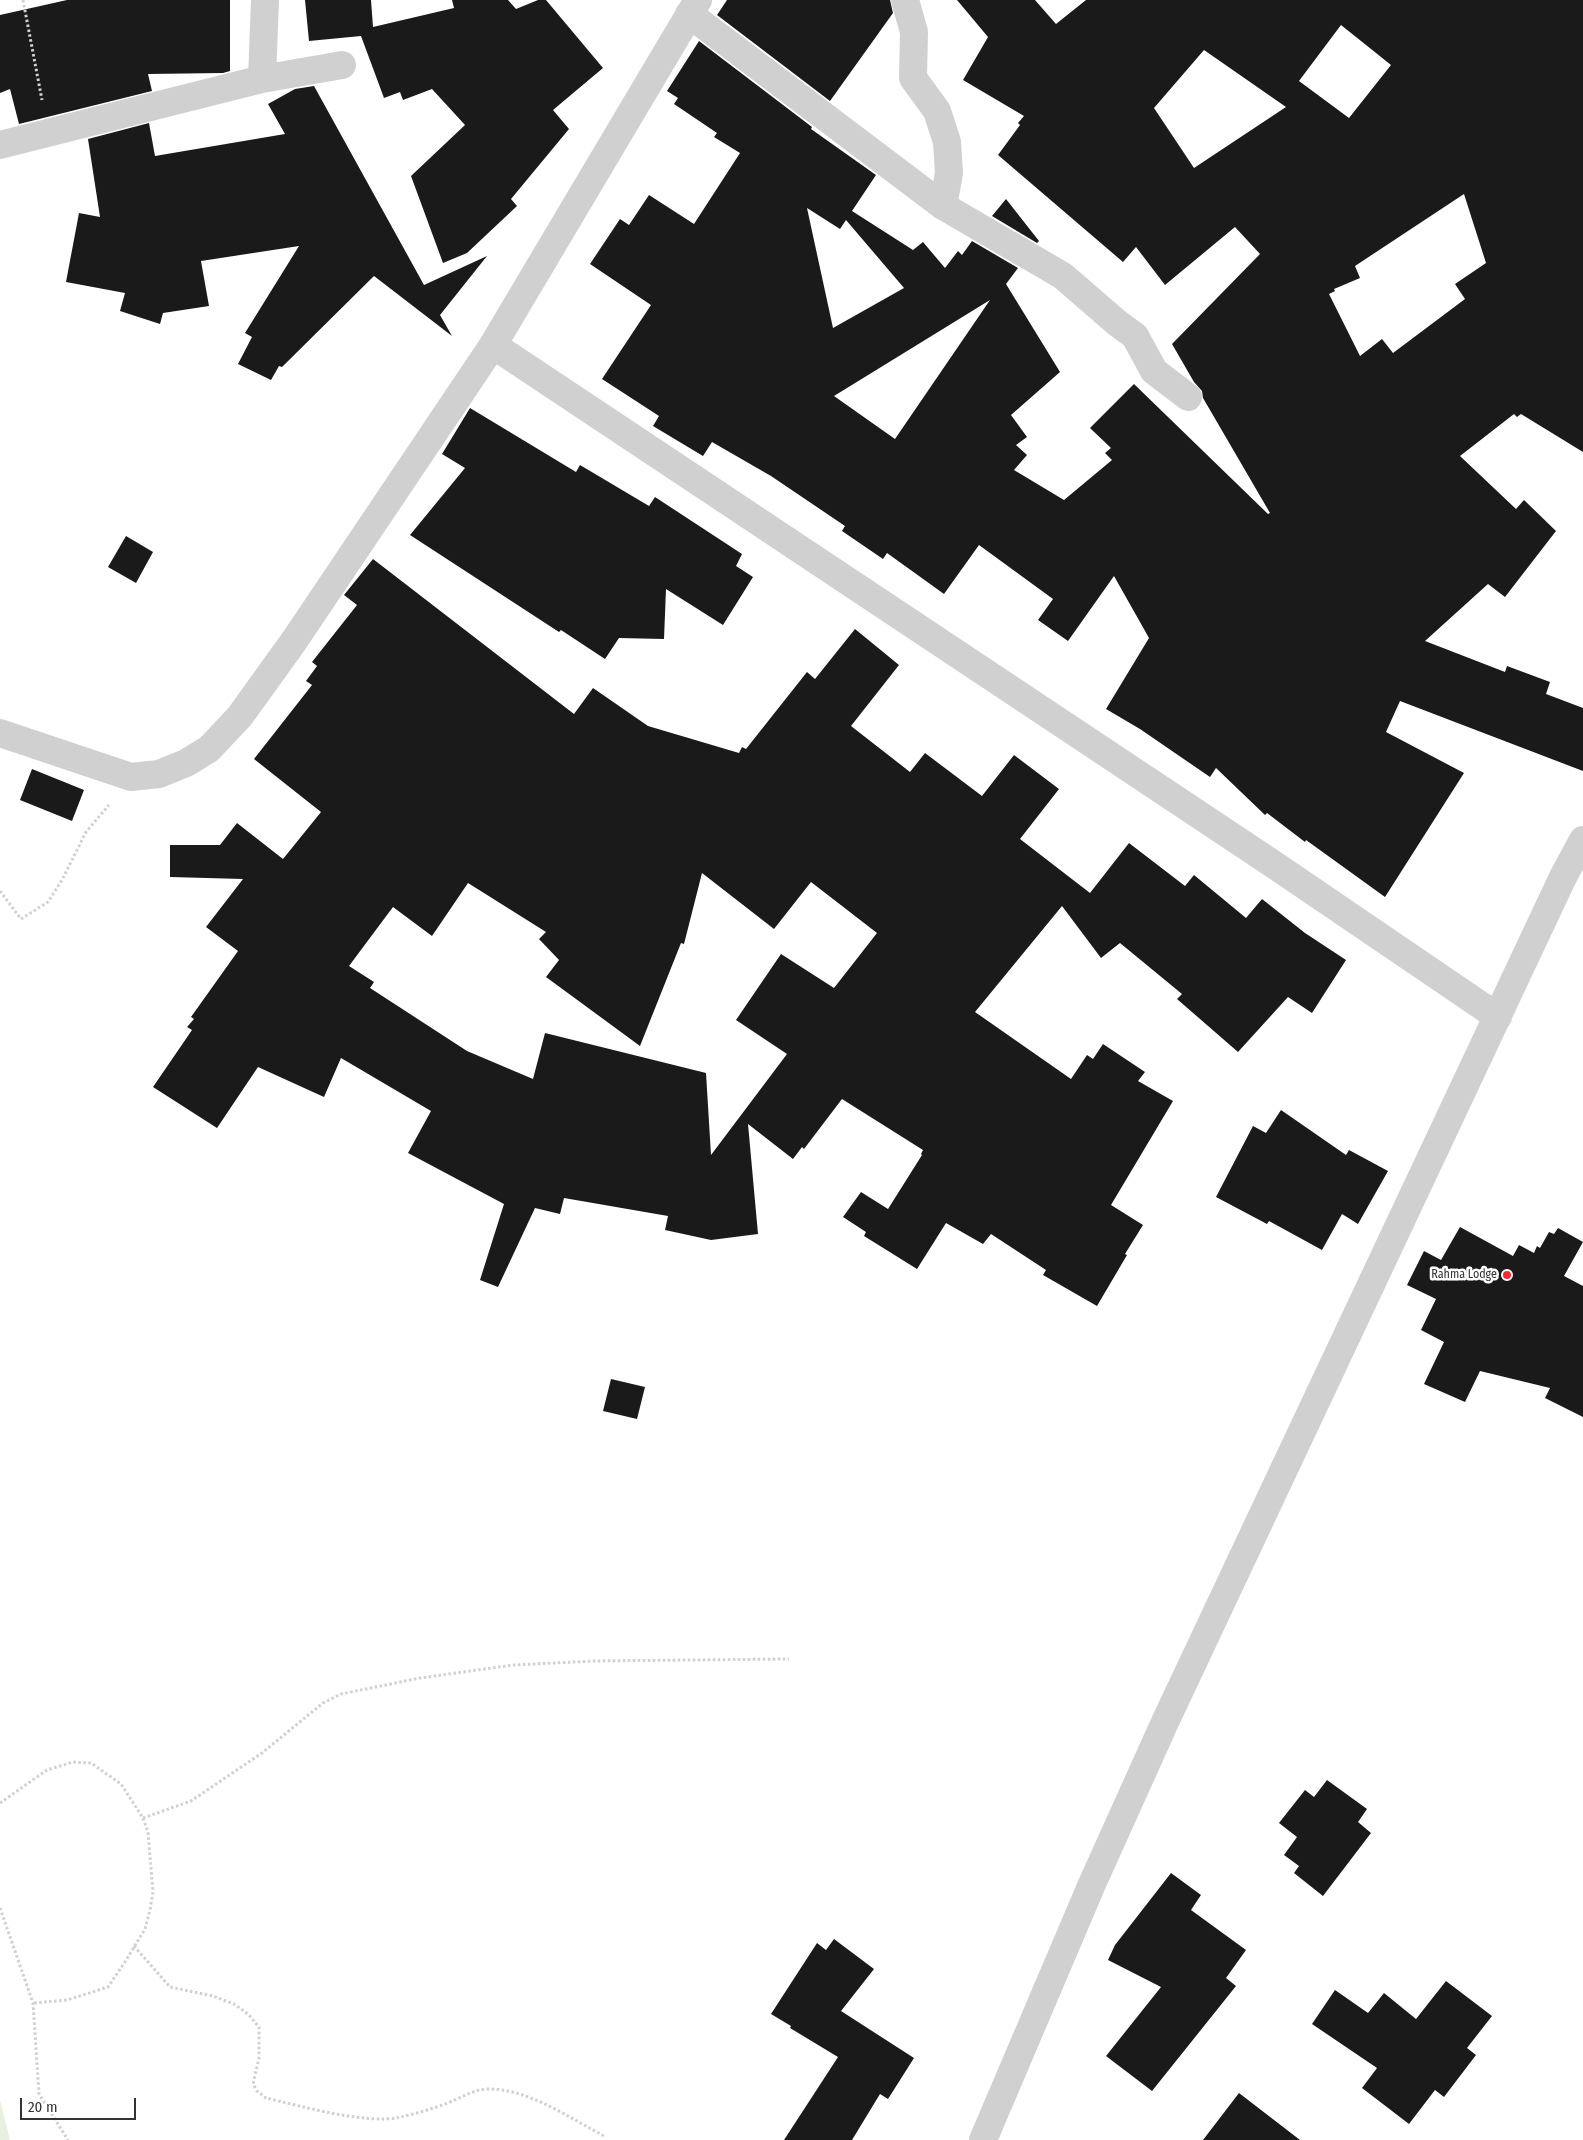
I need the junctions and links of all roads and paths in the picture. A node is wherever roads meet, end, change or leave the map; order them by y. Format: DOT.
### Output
graph roads {
  1 [pos="23,0"];
  2 [pos="265,0"];
  3 [pos="905,0"];
  4 [pos="693,7"];
  5 [pos="342,64"];
  6 [pos="262,79"];
  7 [pos="49,133"];
  8 [pos="0,145"];
  9 [pos="943,206"];
  10 [pos="493,345"];
  11 [pos="1188,397"];
  12 [pos="0,733"];
  13 [pos="131,777"];
  14 [pos="1583,840"];
  15 [pos="1573,880"];
  16 [pos="0,890"];
  17 [pos="1498,1017"];
  18 [pos="789,1659"];
  19 [pos="0,1803"];
  20 [pos="143,1818"];
  21 [pos="0,1908"];
  22 [pos="134,1946"];
  23 [pos="34,2002"];
  24 [pos="606,2137"];
  25 [pos="68,2140"];
  26 [pos="983,2140"];
  1 -- 7 [label="path"];
  2 -- 6 [label="street"];
  3 -- 9 [label="street"];
  4 -- 9 [label="street"];
  4 -- 10 [label="street"];
  5 -- 6 [label="street"];
  6 -- 7 [label="street"];
  7 -- 8 [label="street"];
  9 -- 11 [label="street"];
  10 -- 13 [label="street"];
  10 -- 17 [label="street"];
  12 -- 13 [label="street"];
  13 -- 16 [label="path"];
  14 -- 15 [label="street"];
  15 -- 17 [label="street"];
  17 -- 26 [label="street"];
  18 -- 20 [label="path"];
  19 -- 20 [label="path"];
  20 -- 22 [label="path"];
  21 -- 23 [label="path"];
  22 -- 23 [label="path"];
  22 -- 24 [label="path"];
  23 -- 25 [label="path"];
}
